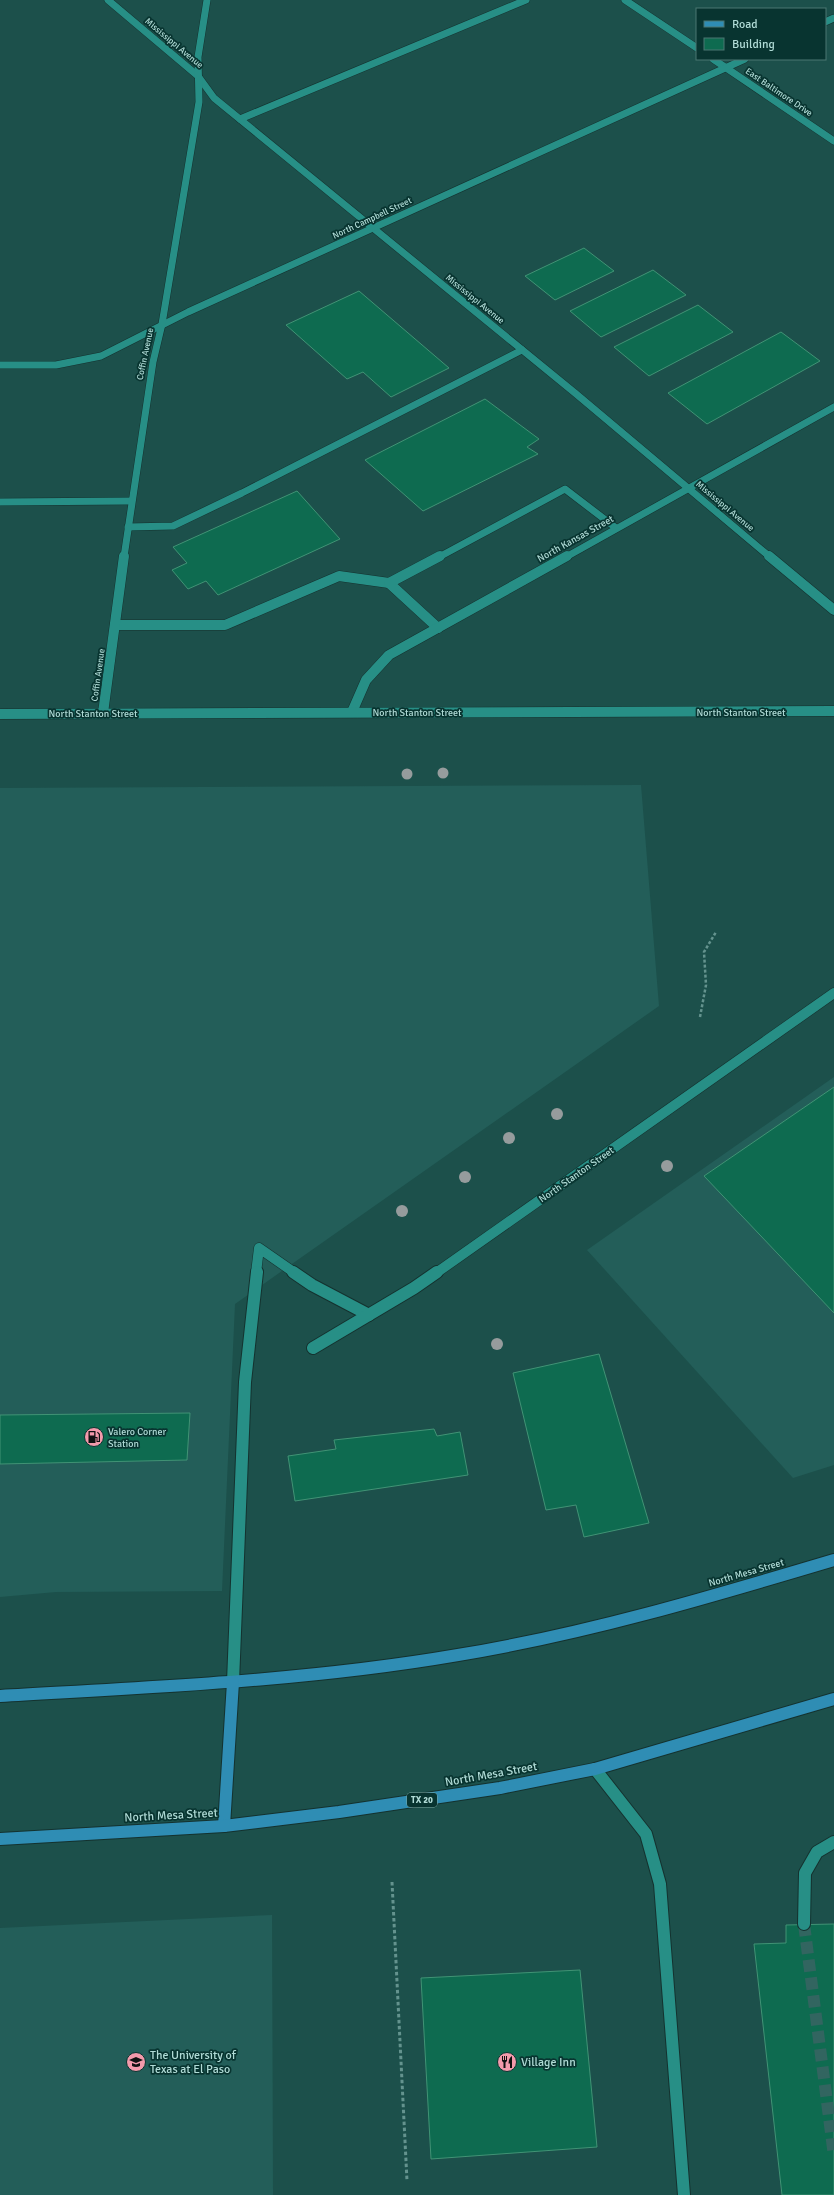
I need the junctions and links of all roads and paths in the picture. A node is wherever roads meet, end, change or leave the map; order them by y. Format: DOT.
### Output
graph roads {
  1 [pos="108,0"];
  2 [pos="207,0"];
  3 [pos="526,0"];
  4 [pos="626,0"];
  5 [pos="696,47"];
  6 [pos="714,60"];
  7 [pos="743,60"];
  8 [pos="726,68"];
  9 [pos="198,76"];
  10 [pos="240,119"];
  11 [pos="834,140"];
  12 [pos="372,229"];
  13 [pos="162,324"];
  14 [pos="522,350"];
  15 [pos="0,365"];
  16 [pos="834,407"];
  17 [pos="687,487"];
  18 [pos="131,501"];
  19 [pos="0,502"];
  20 [pos="128,527"];
  21 [pos="616,528"];
  22 [pos="390,583"];
  23 [pos="834,610"];
  24 [pos="115,625"];
  25 [pos="438,628"];
  26 [pos="834,711"];
  27 [pos="352,712"];
  28 [pos="103,713"];
  29 [pos="0,714"];
  30 [pos="716,932"];
  31 [pos="834,993"];
  32 [pos="700,1017"];
  33 [pos="369,1315"];
  34 [pos="313,1348"];
  35 [pos="834,1560"];
  36 [pos="233,1682"];
  37 [pos="0,1696"];
  38 [pos="834,1699"];
  39 [pos="595,1769"];
  40 [pos="224,1826"];
  41 [pos="0,1839"];
  42 [pos="834,1842"];
  43 [pos="392,1882"];
  44 [pos="804,1924"];
  45 [pos="407,2182"];
  46 [pos="684,2195"];
  1 -- 9 [label="street, Mississippi Avenue"];
  2 -- 9 [label="street, Coffin Avenue"];
  3 -- 10 [label="street"];
  4 -- 5 [label="street"];
  6 -- 8 [label="street, East Baltimore Drive"];
  7 -- 8 [label="street, North Campbell Street"];
  8 -- 11 [label="street, East Baltimore Drive"];
  8 -- 12 [label="street, North Campbell Street"];
  9 -- 10 [label="street, Mississippi Avenue"];
  9 -- 13 [label="street, Coffin Avenue"];
  10 -- 12 [label="street, Mississippi Avenue"];
  12 -- 13 [label="street, North Campbell Street"];
  12 -- 14 [label="street, Mississippi Avenue"];
  13 -- 15 [label="street, North Campbell Street"];
  13 -- 18 [label="street, Coffin Avenue"];
  14 -- 17 [label="street, Mississippi Avenue"];
  14 -- 20 [label="street"];
  16 -- 17 [label="street, North Kansas Street"];
  17 -- 21 [label="street, North Kansas Street"];
  17 -- 23 [label="street, Mississippi Avenue"];
  18 -- 19 [label="street"];
  18 -- 20 [label="street, Coffin Avenue"];
  20 -- 24 [label="street, Coffin Avenue"];
  21 -- 22 [label="street"];
  21 -- 25 [label="street, North Kansas Street"];
  22 -- 24 [label="street"];
  22 -- 25 [label="street"];
  24 -- 28 [label="street, Coffin Avenue"];
  25 -- 27 [label="street, North Kansas Street"];
  26 -- 27 [label="street, North Stanton Street"];
  27 -- 28 [label="street, North Stanton Street"];
  28 -- 29 [label="street, North Stanton Street"];
  30 -- 32 [label="path"];
  31 -- 33 [label="street, North Stanton Street"];
  33 -- 34 [label="street, North Stanton Street"];
  33 -- 36 [label="street"];
  35 -- 36 [label="main road, North Mesa Street"];
  36 -- 37 [label="main road, North Mesa Street"];
  36 -- 40 [label="main road"];
  38 -- 39 [label="main road, North Mesa Street / TX 20"];
  39 -- 40 [label="main road, North Mesa Street / TX 20"];
  39 -- 46 [label="street"];
  40 -- 41 [label="main road, North Mesa Street / TX 20"];
  42 -- 44 [label="street"];
  43 -- 45 [label="path"];
}
